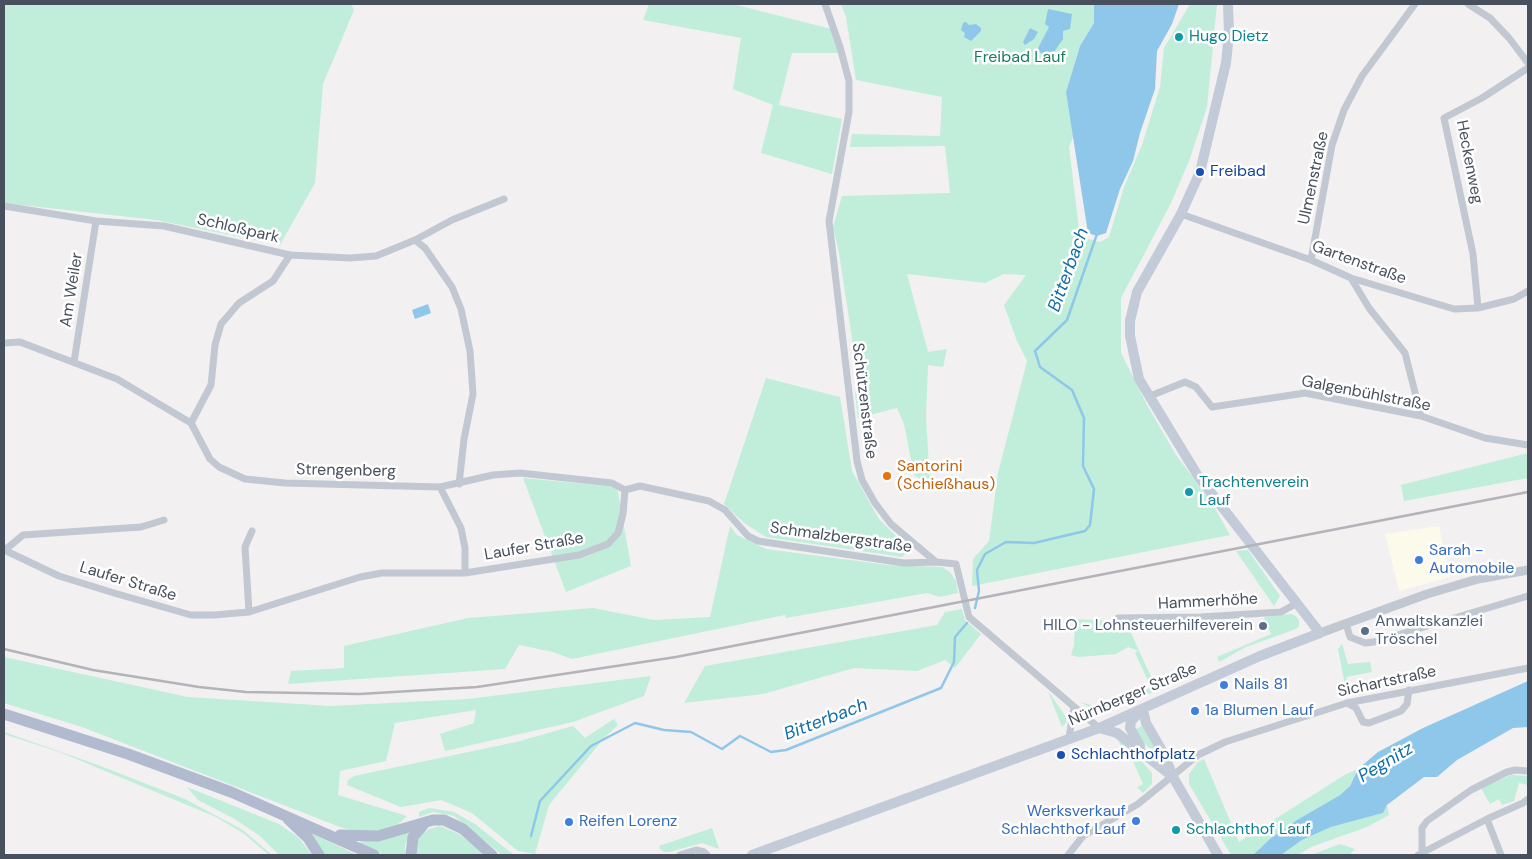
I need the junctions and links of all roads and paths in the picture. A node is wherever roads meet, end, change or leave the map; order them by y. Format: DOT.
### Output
graph roads {
  1 [pos="825,4"];
  2 [pos="1228,4"];
  3 [pos="1415,4"];
  4 [pos="1468,4"];
  5 [pos="1526,55"];
  6 [pos="1528,63"];
  7 [pos="1528,68"];
  8 [pos="504,199"];
  9 [pos="4,206"];
  10 [pos="1181,214"];
  11 [pos="96,222"];
  12 [pos="415,240"];
  13 [pos="290,255"];
  14 [pos="1311,260"];
  15 [pos="1351,278"];
  16 [pos="1528,291"];
  17 [pos="1478,308"];
  18 [pos="4,342"];
  19 [pos="74,362"];
  20 [pos="1150,396"];
  21 [pos="1421,416"];
  22 [pos="191,423"];
  23 [pos="1528,445"];
  24 [pos="459,484"];
  25 [pos="440,487"];
  26 [pos="625,490"];
  27 [pos="725,510"];
  28 [pos="164,520"];
  29 [pos="252,531"];
  30 [pos="4,550"];
  31 [pos="936,562"];
  32 [pos="1528,570"];
  33 [pos="465,573"];
  34 [pos="1528,596"];
  35 [pos="1296,603"];
  36 [pos="249,612"];
  37 [pos="1118,618"];
  38 [pos="1346,624"];
  39 [pos="1320,633"];
  40 [pos="1528,668"];
  41 [pos="1409,690"];
  42 [pos="1347,703"];
  43 [pos="1074,707"];
  44 [pos="1143,710"];
  45 [pos="4,714"];
  46 [pos="1099,728"];
  47 [pos="1069,738"];
  48 [pos="1146,755"];
  49 [pos="1528,771"];
  50 [pos="1173,777"];
  51 [pos="1528,799"];
  52 [pos="282,813"];
  53 [pos="1487,819"];
  54 [pos="428,822"];
  55 [pos="330,835"];
  56 [pos="1420,853"];
  57 [pos="319,855"];
  58 [pos="374,855"];
  59 [pos="411,855"];
  60 [pos="492,855"];
  61 [pos="680,855"];
  62 [pos="706,855"];
  63 [pos="752,855"];
  64 [pos="1068,855"];
  65 [pos="1218,855"];
  66 [pos="1501,855"];
  1 -- 31 [label="street, Schützenstraße"];
  2 -- 10 [label="main road"];
  3 -- 14 [label="street, Ulmenstraße"];
  4 -- 5 [label="street"];
  5 -- 6 [label="street"];
  7 -- 17 [label="street, Heckenweg"];
  8 -- 12 [label="street"];
  9 -- 11 [label="street, Schloßpark"];
  10 -- 14 [label="street, Gartenstraße"];
  10 -- 20 [label="main road"];
  11 -- 13 [label="street, Schloßpark"];
  11 -- 19 [label="street, Am Weiler"];
  12 -- 13 [label="street"];
  12 -- 24 [label="street"];
  13 -- 22 [label="street, Schloßpark"];
  14 -- 15 [label="street, Gartenstraße"];
  15 -- 17 [label="street, Gartenstraße"];
  15 -- 21 [label="street"];
  16 -- 17 [label="street, Gartenstraße"];
  18 -- 19 [label="street"];
  19 -- 22 [label="street"];
  20 -- 21 [label="street, Galgenbühlstraße"];
  20 -- 35 [label="main road"];
  21 -- 23 [label="street, Galgenbühlstraße"];
  22 -- 25 [label="street, Strengenberg"];
  24 -- 25 [label="street, Strengenberg"];
  24 -- 26 [label="street, Strengenberg"];
  25 -- 33 [label="street, Laufer Straße"];
  26 -- 27 [label="street, Strengenberg"];
  26 -- 33 [label="street, Laufer Straße"];
  27 -- 31 [label="street, Schmalzbergstraße"];
  28 -- 30 [label="street, Laufer Straße"];
  29 -- 36 [label="street"];
  30 -- 36 [label="street, Laufer Straße"];
  31 -- 43 [label="street, Schützenstraße"];
  32 -- 38 [label="street, Nürnberger Straße"];
  33 -- 36 [label="street, Laufer Straße"];
  34 -- 38 [label="street"];
  35 -- 37 [label="street, Hammerhöhe"];
  35 -- 39 [label="main road"];
  38 -- 39 [label="street, Nürnberger Straße"];
  39 -- 44 [label="main road, Nürnberger Straße"];
  40 -- 41 [label="street, Sichartstraße"];
  41 -- 42 [label="street, Sichartstraße"];
  41 -- 42 [label="street"];
  42 -- 50 [label="street, Sichartstraße"];
  43 -- 46 [label="street, Schützenstraße"];
  43 -- 47 [label="street"];
  44 -- 46 [label="main road, Nürnberger Straße"];
  44 -- 48 [label="main road"];
  44 -- 50 [label="main road"];
  45 -- 52 [label="main road"];
  46 -- 47 [label="main road, Nürnberger Straße"];
  46 -- 48 [label="main road"];
  47 -- 63 [label="main road, Nürnberger Straße"];
  48 -- 50 [label="main road"];
  49 -- 56 [label="street"];
  50 -- 64 [label="street"];
  50 -- 65 [label="main road"];
  51 -- 53 [label="street"];
  52 -- 55 [label="main road"];
  52 -- 57 [label="main road"];
  53 -- 56 [label="street"];
  53 -- 66 [label="street"];
  54 -- 55 [label="main road"];
  54 -- 59 [label="main road"];
  54 -- 60 [label="main road"];
  55 -- 58 [label="main road"];
  61 -- 62 [label="street"];
}
